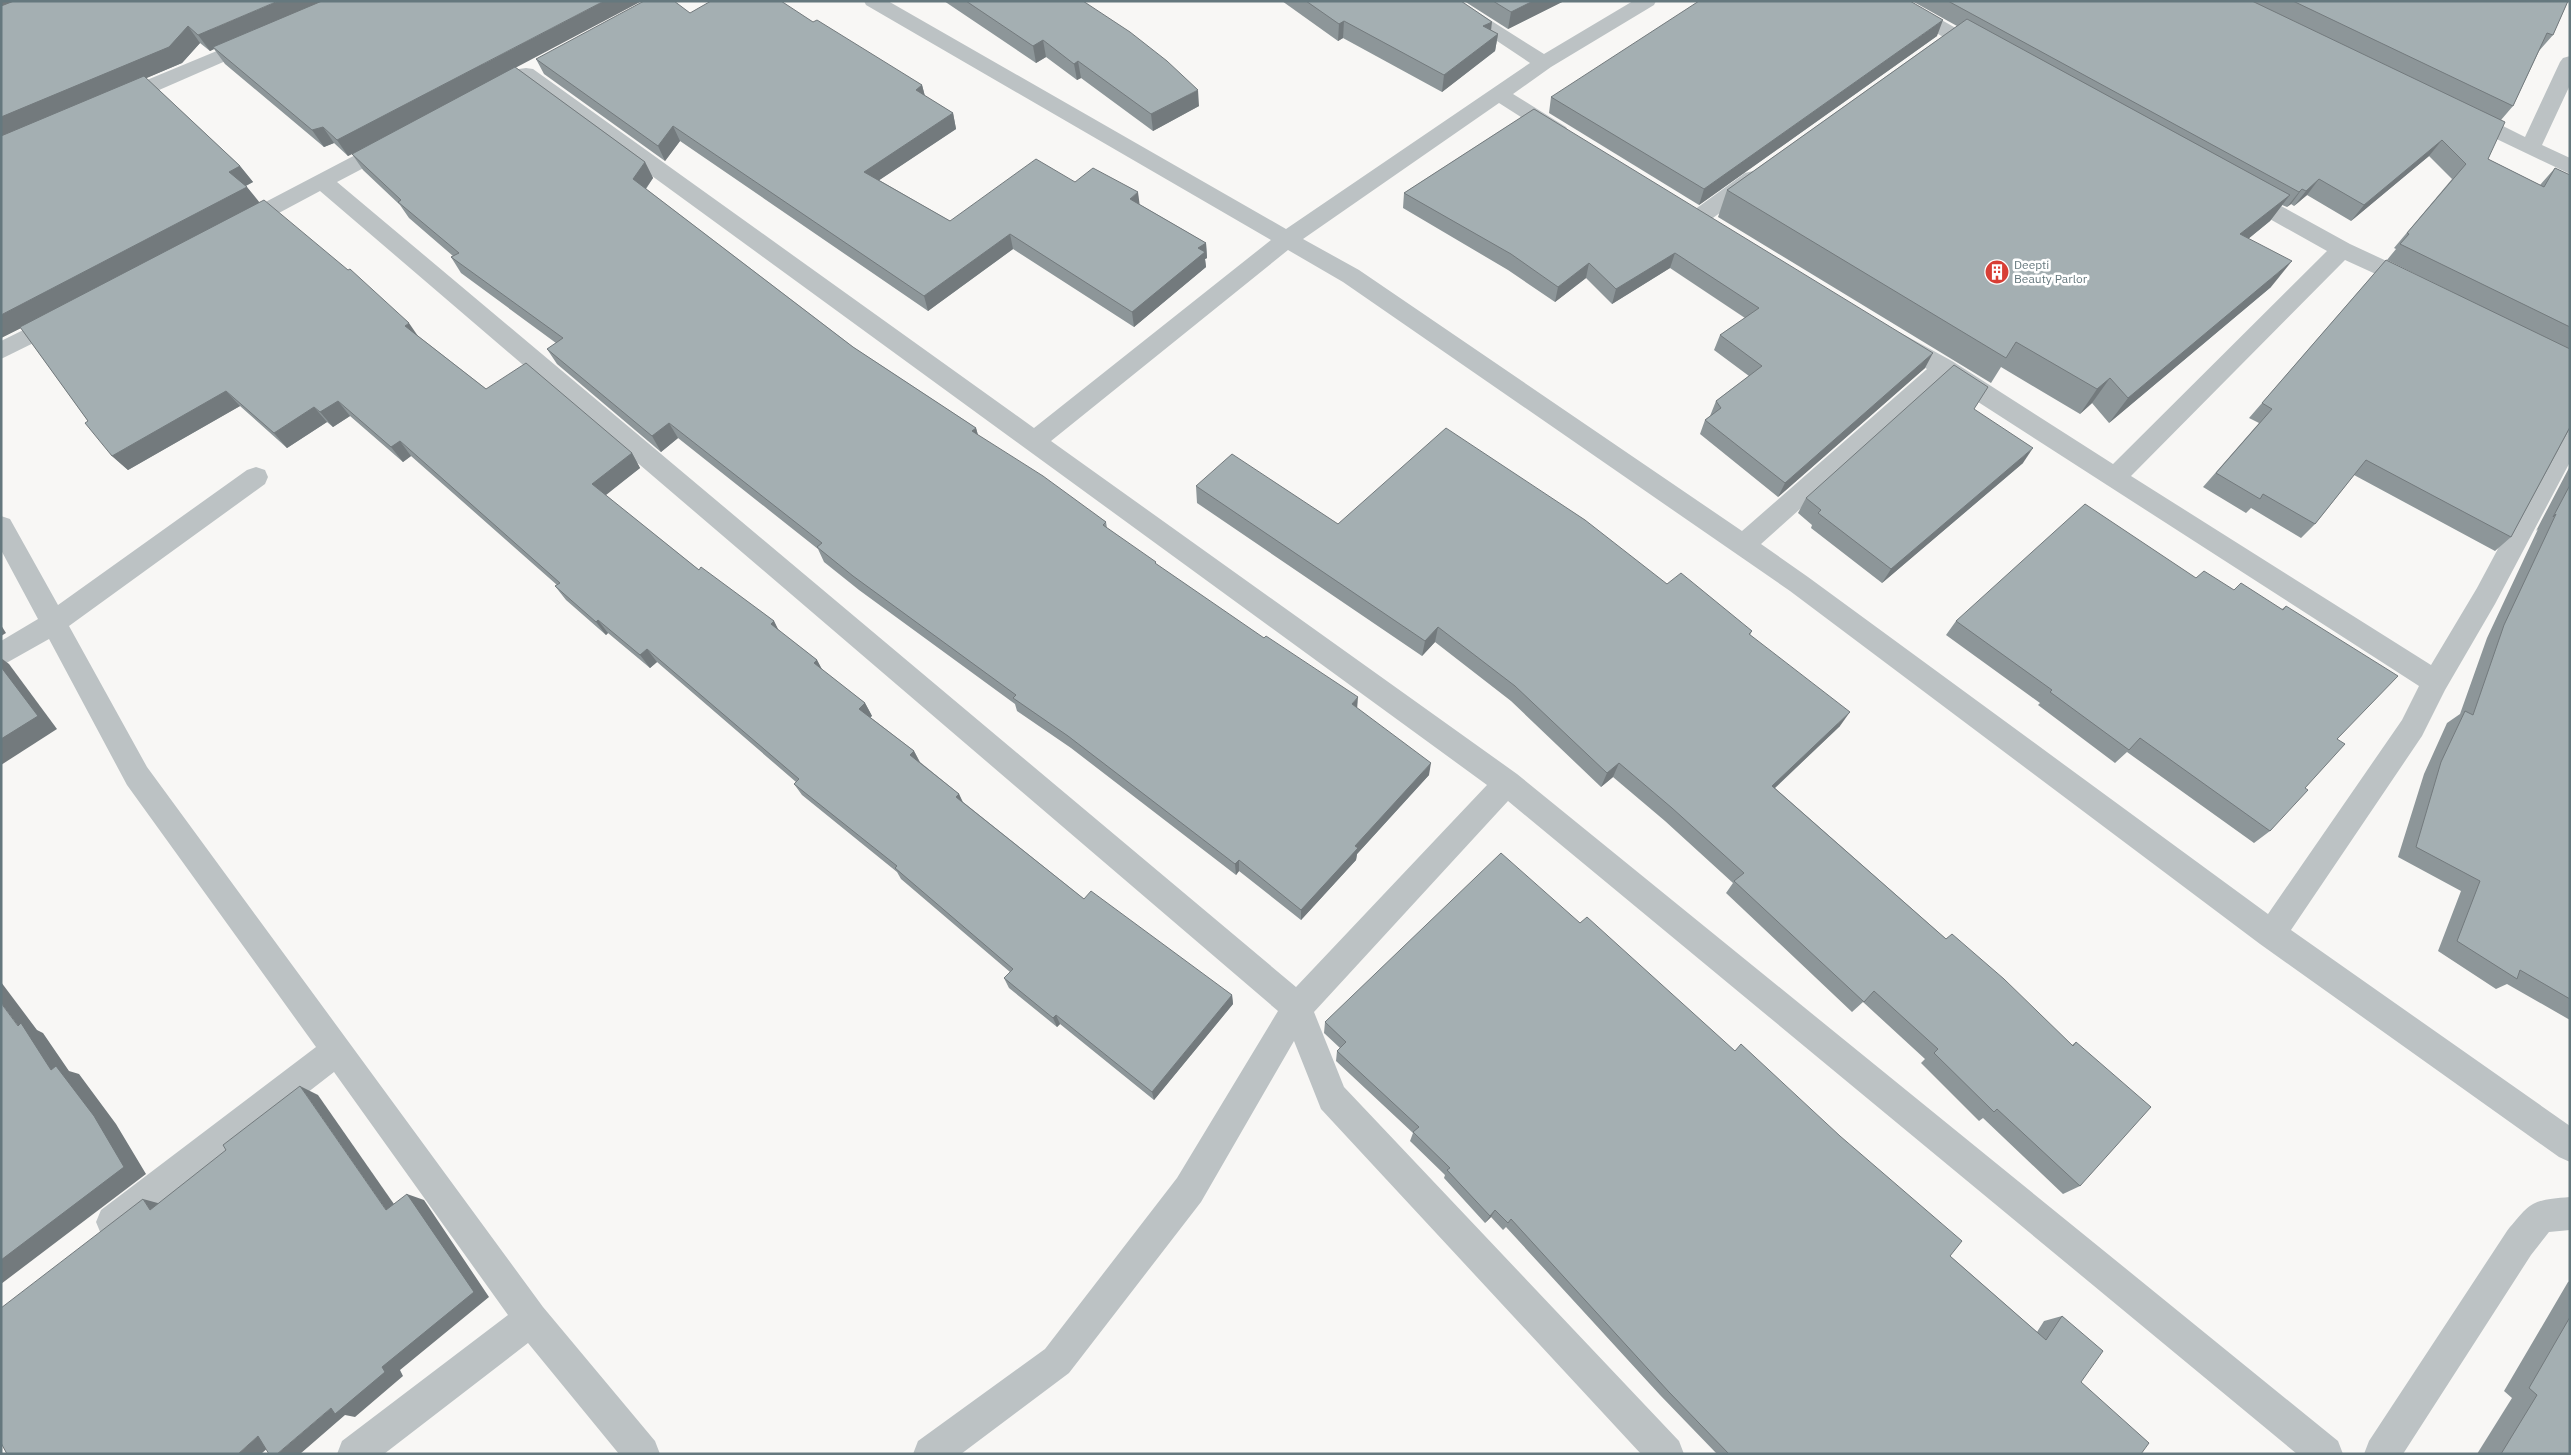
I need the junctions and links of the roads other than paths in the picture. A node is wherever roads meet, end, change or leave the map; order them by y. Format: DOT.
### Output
graph roads {
  1 [pos="873,1"];
  2 [pos="1446,1"];
  3 [pos="1647,1"];
  4 [pos="1893,1"];
  5 [pos="274,33"];
  6 [pos="1954,42"];
  7 [pos="2570,62"];
  8 [pos="1544,63"];
  9 [pos="526,74"];
  10 [pos="1497,93"];
  11 [pos="101,107"];
  12 [pos="2451,108"];
  13 [pos="407,136"];
  14 [pos="1580,145"];
  15 [pos="2531,147"];
  16 [pos="1770,166"];
  17 [pos="2570,167"];
  18 [pos="322,181"];
  19 [pos="2230,187"];
  20 [pos="1698,218"];
  21 [pos="218,236"];
  22 [pos="1287,239"];
  23 [pos="2342,249"];
  24 [pos="2430,292"];
  25 [pos="80,310"];
  26 [pos="1876,326"];
  27 [pos="4,344"];
  28 [pos="1944,367"];
  29 [pos="2570,438"];
  30 [pos="1034,440"];
  31 [pos="2115,476"];
  32 [pos="256,477"];
  33 [pos="1,526"];
  34 [pos="1742,546"];
  35 [pos="53,622"];
  36 [pos="1,655"];
  37 [pos="2435,682"];
  38 [pos="1507,783"];
  39 [pos="2271,934"];
  40 [pos="1297,1008"];
  41 [pos="337,1050"];
  42 [pos="2570,1146"];
  43 [pos="2570,1213"];
  44 [pos="87,1242"];
  45 [pos="531,1319"];
  46 [pos="355,1454"];
  47 [pos="642,1454"];
  48 [pos="931,1454"];
  49 [pos="1666,1454"];
  50 [pos="2326,1454"];
  51 [pos="2382,1454"];
  1 -- 22 [label="street"];
  2 -- 8 [label="street"];
  3 -- 8 [label="street"];
  4 -- 6 [label="street"];
  5 -- 11 [label="street"];
  7 -- 15 [label="street"];
  8 -- 10 [label="street"];
  9 -- 30 [label="street"];
  10 -- 14 [label="street"];
  10 -- 22 [label="street"];
  12 -- 15 [label="street"];
  13 -- 18 [label="street"];
  15 -- 17 [label="street"];
  16 -- 20 [label="street"];
  18 -- 21 [label="street"];
  18 -- 40 [label="street"];
  19 -- 23 [label="street"];
  22 -- 30 [label="street"];
  22 -- 34 [label="street"];
  23 -- 24 [label="street"];
  23 -- 31 [label="street"];
  25 -- 27 [label="street"];
  26 -- 28 [label="street"];
  28 -- 31 [label="street"];
  28 -- 34 [label="street"];
  29 -- 37 [label="street"];
  30 -- 38 [label="street"];
  31 -- 37 [label="street"];
  32 -- 35 [label="street"];
  33 -- 35 [label="street"];
  34 -- 39 [label="street"];
  35 -- 36 [label="street"];
  35 -- 41 [label="street"];
  37 -- 39 [label="street"];
  38 -- 40 [label="street"];
  38 -- 50 [label="street"];
  39 -- 42 [label="street"];
  40 -- 48 [label="street"];
  40 -- 49 [label="street"];
  41 -- 44 [label="street"];
  41 -- 45 [label="street"];
  43 -- 51 [label="street"];
  45 -- 46 [label="street"];
  45 -- 47 [label="street"];
}
